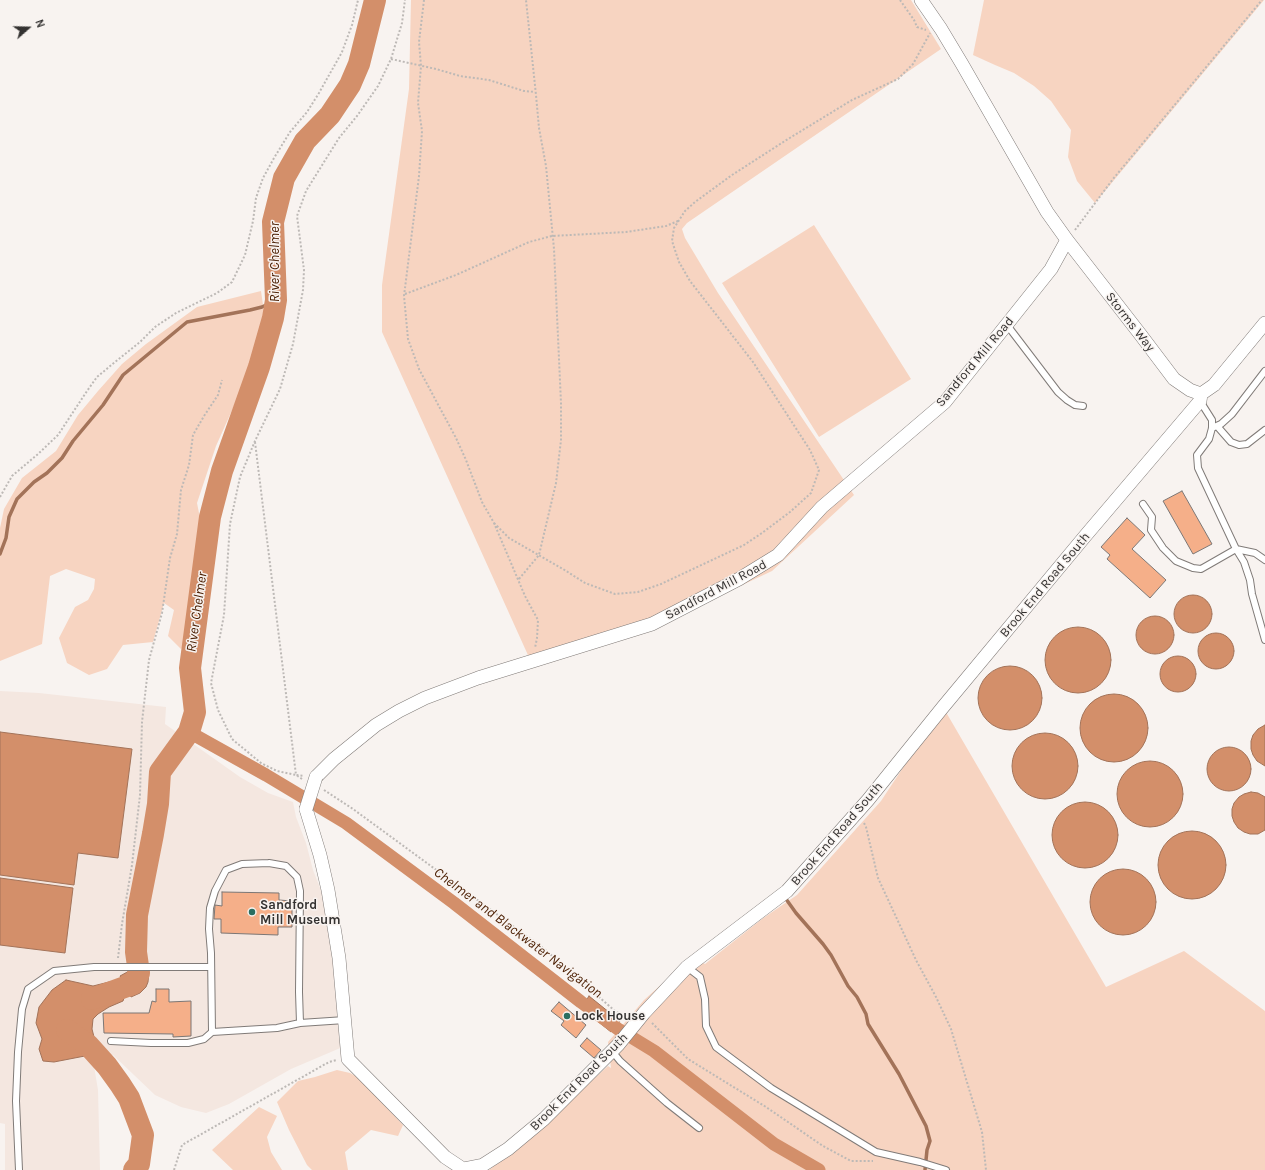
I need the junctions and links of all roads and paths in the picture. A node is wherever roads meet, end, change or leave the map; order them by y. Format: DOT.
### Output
graph roads {
  1 [pos="358,0"];
  2 [pos="405,0"];
  3 [pos="424,0"];
  4 [pos="526,0"];
  5 [pos="900,0"];
  6 [pos="921,0"];
  7 [pos="1262,0"];
  8 [pos="391,59"];
  9 [pos="421,66"];
  10 [pos="535,92"];
  11 [pos="679,221"];
  12 [pos="552,236"];
  13 [pos="1067,240"];
  14 [pos="404,295"];
  15 [pos="1265,323"];
  16 [pos="1006,325"];
  17 [pos="1265,372"];
  18 [pos="222,380"];
  19 [pos="1201,397"];
  20 [pos="1083,406"];
  21 [pos="1215,427"];
  22 [pos="1265,430"];
  23 [pos="254,441"];
  24 [pos="0,497"];
  25 [pos="1143,504"];
  26 [pos="494,523"];
  27 [pos="1236,549"];
  28 [pos="539,555"];
  29 [pos="1265,560"];
  30 [pos="518,579"];
  31 [pos="1265,640"];
  32 [pos="531,662"];
  33 [pos="296,775"];
  34 [pos="302,779"];
  35 [pos="319,783"];
  36 [pos="858,812"];
  37 [pos="117,967"];
  38 [pos="211,967"];
  39 [pos="687,967"];
  40 [pos="345,1020"];
  41 [pos="300,1023"];
  42 [pos="636,1024"];
  43 [pos="212,1032"];
  44 [pos="111,1041"];
  45 [pos="615,1048"];
  46 [pos="348,1059"];
  47 [pos="699,1128"];
  48 [pos="873,1161"];
  49 [pos="19,1170"];
  50 [pos="174,1170"];
  51 [pos="946,1170"];
  52 [pos="986,1170"];
  1 -- 24 [label="path"];
  2 -- 8 [label="path"];
  3 -- 9 [label="path"];
  4 -- 10 [label="path"];
  5 -- 11 [label="path"];
  6 -- 13 [label="street"];
  7 -- 13 [label="path"];
  8 -- 9 [label="path"];
  8 -- 23 [label="path"];
  9 -- 10 [label="path"];
  9 -- 14 [label="path"];
  10 -- 12 [label="path"];
  11 -- 12 [label="path"];
  11 -- 28 [label="path"];
  12 -- 14 [label="path"];
  12 -- 28 [label="path"];
  13 -- 16 [label="street, Sandford Mill Road"];
  13 -- 19 [label="street, Storms Way"];
  14 -- 26 [label="path"];
  15 -- 19 [label="street, Brook End Road South"];
  16 -- 20 [label="lane"];
  16 -- 32 [label="street, Sandford Mill Road"];
  17 -- 21 [label="lane"];
  18 -- 37 [label="path"];
  19 -- 21 [label="lane"];
  19 -- 36 [label="street, Brook End Road South"];
  21 -- 22 [label="lane"];
  21 -- 27 [label="lane"];
  23 -- 33 [label="path"];
  23 -- 33 [label="path"];
  25 -- 27 [label="lane"];
  26 -- 28 [label="path"];
  26 -- 30 [label="path"];
  27 -- 29 [label="lane"];
  27 -- 31 [label="lane"];
  28 -- 30 [label="path"];
  30 -- 32 [label="path"];
  32 -- 35 [label="street, Sandford Mill Road"];
  33 -- 34 [label="path"];
  35 -- 40 [label="street, Sandford Mill Road, bridge"];
  35 -- 42 [label="path"];
  36 -- 39 [label="street, Brook End Road South"];
  36 -- 52 [label="path"];
  37 -- 38 [label="lane"];
  37 -- 49 [label="lane"];
  38 -- 41 [label="lane"];
  38 -- 43 [label="lane"];
  39 -- 42 [label="street, Brook End Road South"];
  39 -- 51 [label="lane"];
  40 -- 41 [label="lane"];
  40 -- 46 [label="street, Sandford Mill Road"];
  41 -- 43 [label="lane"];
  42 -- 45 [label="street, Brook End Road South"];
  42 -- 48 [label="path"];
  43 -- 44 [label="lane"];
  45 -- 46 [label="street, Brook End Road South"];
  45 -- 47 [label="lane"];
  46 -- 50 [label="path"];
}
